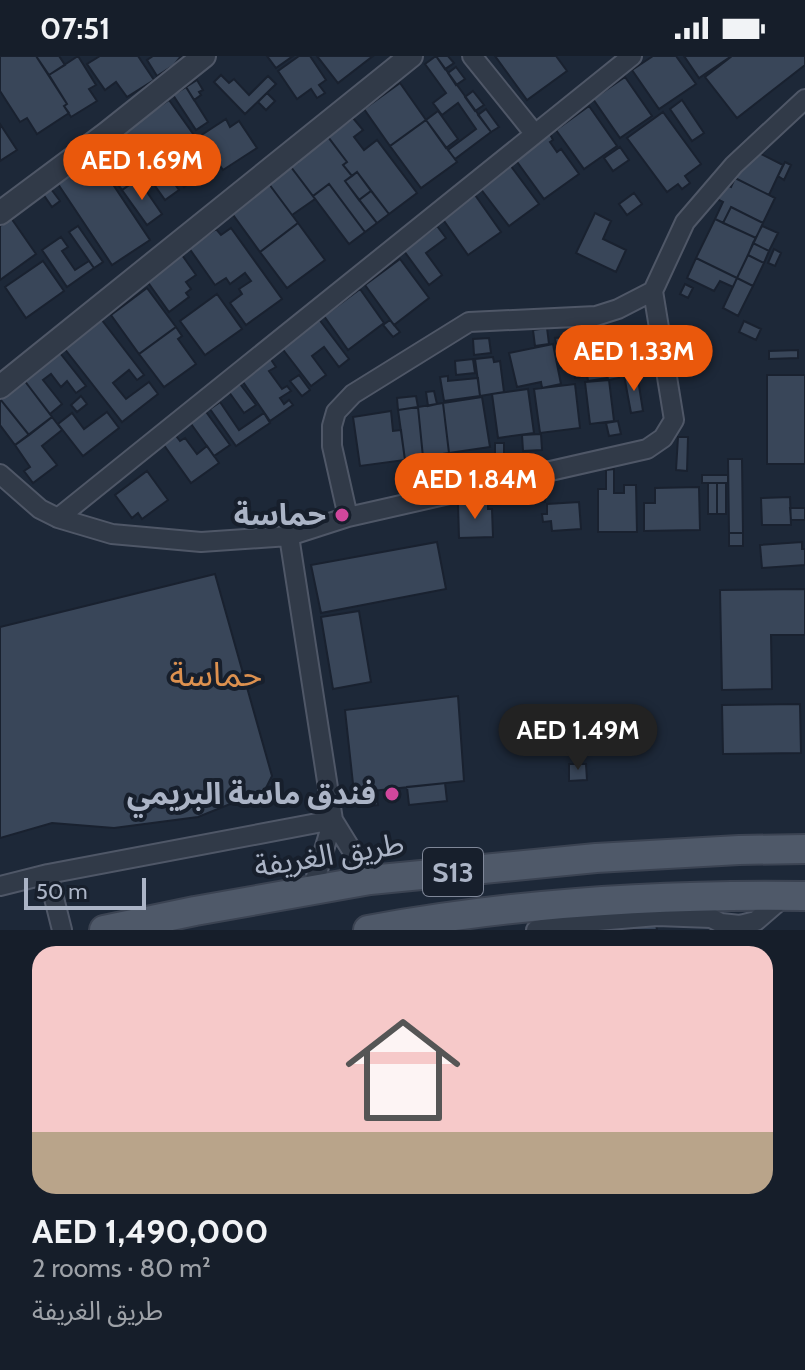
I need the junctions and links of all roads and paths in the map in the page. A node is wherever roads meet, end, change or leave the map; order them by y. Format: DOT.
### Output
graph roads {
  1 [pos="204,56"];
  2 [pos="411,56"];
  3 [pos="472,56"];
  4 [pos="632,56"];
  5 [pos="805,99"];
  6 [pos="534,133"];
  7 [pos="0,213"];
  8 [pos="653,291"];
  9 [pos="0,387"];
  10 [pos="0,474"];
  11 [pos="348,517"];
  12 [pos="58,518"];
  13 [pos="289,536"];
  14 [pos="333,820"];
  15 [pos="805,849"];
  16 [pos="48,874"];
  17 [pos="370,880"];
  18 [pos="0,886"];
  19 [pos="312,890"];
  20 [pos="795,896"];
  21 [pos="717,917"];
  22 [pos="62,930"];
  23 [pos="104,930"];
  24 [pos="368,930"];
  25 [pos="536,930"];
  1 -- 7 [label="street"];
  2 -- 9 [label="street"];
  3 -- 6 [label="street"];
  4 -- 6 [label="street"];
  5 -- 8 [label="street"];
  6 -- 12 [label="street"];
  8 -- 11 [label="street"];
  8 -- 11 [label="street"];
  10 -- 12 [label="street"];
  11 -- 13 [label="street"];
  12 -- 13 [label="street"];
  13 -- 14 [label="street"];
  14 -- 16 [label="street"];
  14 -- 17 [label="street"];
  14 -- 19 [label="street"];
  15 -- 17 [label="main road, طريق الغريفة / S13"];
  16 -- 18 [label="street"];
  16 -- 22 [label="street"];
  17 -- 19 [label="main road, طريق الغريفة / S13"];
  19 -- 23 [label="main road, طريق الغريفة / S13"];
  20 -- 21 [label="main road, S13"];
  21 -- 24 [label="main road, S13"];
  21 -- 25 [label="street"];
}
